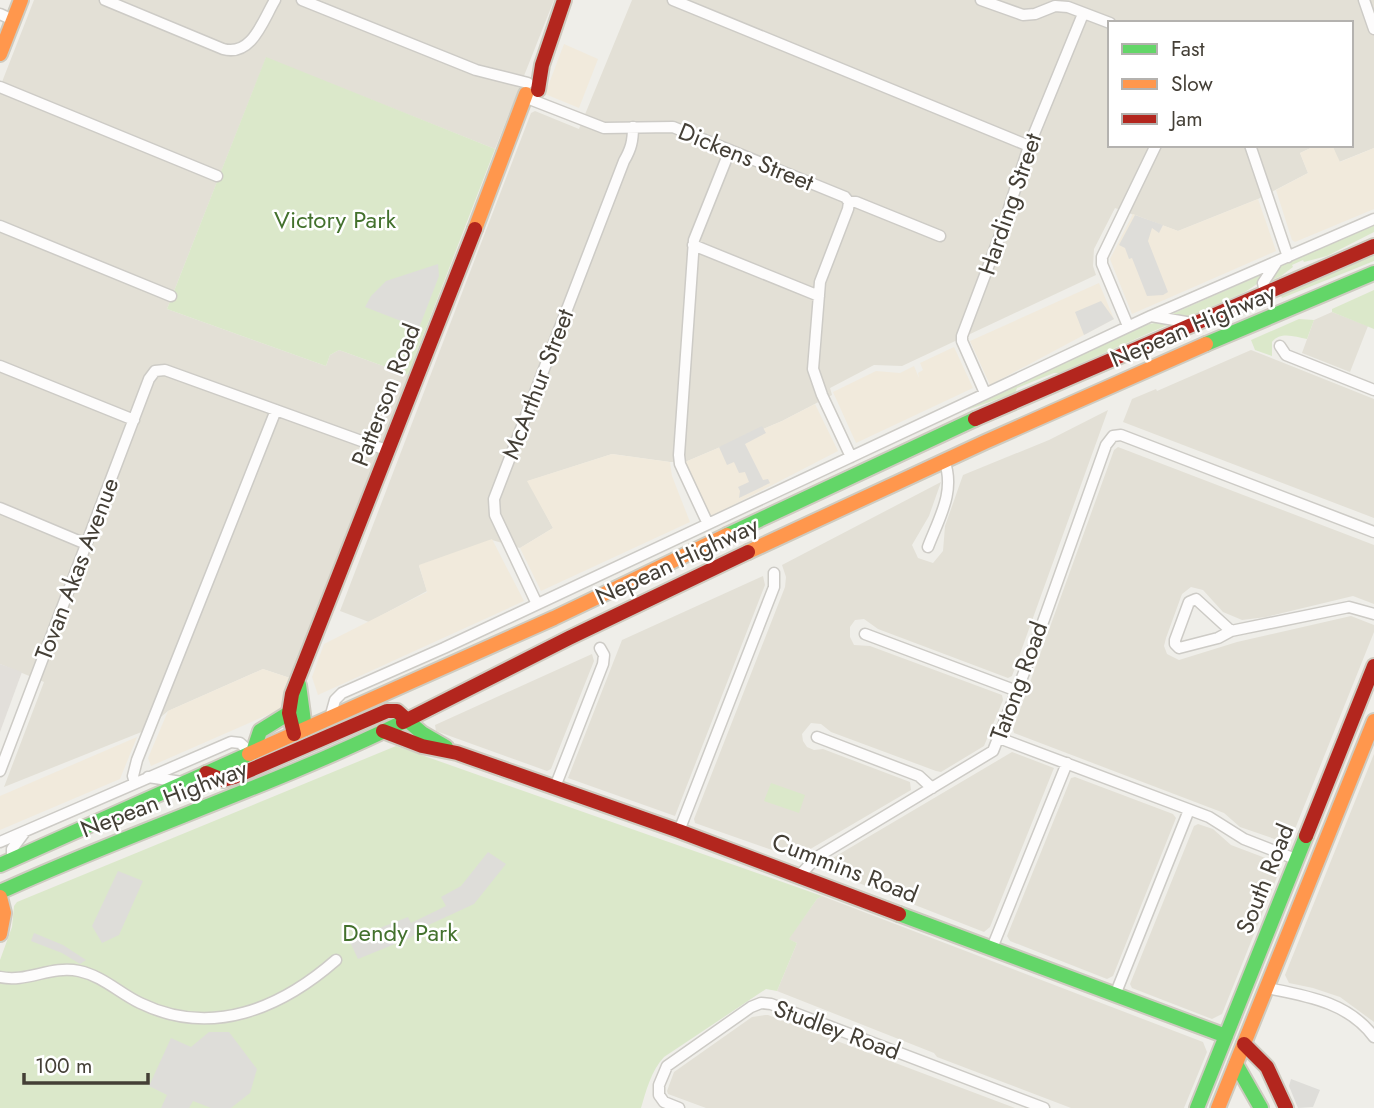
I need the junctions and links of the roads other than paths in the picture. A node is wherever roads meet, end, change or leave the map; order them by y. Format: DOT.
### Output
graph roads {
  1 [pos="21,0"];
  2 [pos="105,0"];
  3 [pos="275,0"];
  4 [pos="296,0"];
  5 [pos="564,0"];
  6 [pos="673,0"];
  7 [pos="981,0"];
  8 [pos="1364,0"];
  9 [pos="304,1"];
  10 [pos="1083,14"];
  11 [pos="7,17"];
  12 [pos="1108,22"];
  13 [pos="1374,29"];
  14 [pos="0,54"];
  15 [pos="0,87"];
  16 [pos="534,94"];
  17 [pos="629,127"];
  18 [pos="1029,146"];
  19 [pos="1155,147"];
  20 [pos="1252,147"];
  21 [pos="730,150"];
  22 [pos="217,176"];
  23 [pos="849,202"];
  24 [pos="1374,219"];
  25 [pos="0,226"];
  26 [pos="940,236"];
  27 [pos="693,245"];
  28 [pos="1374,246"];
  29 [pos="1288,257"];
  30 [pos="1276,262"];
  31 [pos="1374,273"];
  32 [pos="1265,293"];
  33 [pos="171,296"];
  34 [pos="819,296"];
  35 [pos="1151,316"];
  36 [pos="1275,316"];
  37 [pos="1195,324"];
  38 [pos="1128,327"];
  39 [pos="1280,346"];
  40 [pos="0,366"];
  41 [pos="1374,390"];
  42 [pos="985,393"];
  43 [pos="971,401"];
  44 [pos="276,410"];
  45 [pos="134,420"];
  46 [pos="950,430"];
  47 [pos="869,448"];
  48 [pos="389,451"];
  49 [pos="899,454"];
  50 [pos="851,457"];
  51 [pos="944,460"];
  52 [pos="749,505"];
  53 [pos="0,508"];
  54 [pos="708,524"];
  55 [pos="744,528"];
  56 [pos="1374,532"];
  57 [pos="86,544"];
  58 [pos="928,547"];
  59 [pos="754,550"];
  60 [pos="649,552"];
  61 [pos="685,555"];
  62 [pos="774,573"];
  63 [pos="537,604"];
  64 [pos="1374,614"];
  65 [pos="1231,631"];
  66 [pos="865,634"];
  67 [pos="444,648"];
  68 [pos="600,648"];
  69 [pos="1374,666"];
  70 [pos="298,682"];
  71 [pos="429,686"];
  72 [pos="1017,691"];
  73 [pos="456,696"];
  74 [pos="289,713"];
  75 [pos="330,718"];
  76 [pos="407,720"];
  77 [pos="1351,725"];
  78 [pos="1372,729"];
  79 [pos="299,731"];
  80 [pos="383,731"];
  81 [pos="817,737"];
  82 [pos="999,738"];
  83 [pos="303,747"];
  84 [pos="252,752"];
  85 [pos="457,753"];
  86 [pos="1067,763"];
  87 [pos="306,767"];
  88 [pos="0,771"];
  89 [pos="206,773"];
  90 [pos="147,777"];
  91 [pos="186,782"];
  92 [pos="135,783"];
  93 [pos="555,787"];
  94 [pos="932,788"];
  95 [pos="1189,810"];
  96 [pos="26,831"];
  97 [pos="679,831"];
  98 [pos="0,842"];
  99 [pos="1298,860"];
  100 [pos="6,862"];
  101 [pos="44,872"];
  102 [pos="800,875"];
  103 [pos="0,894"];
  104 [pos="0,934"];
  105 [pos="992,948"];
  106 [pos="336,960"];
  107 [pos="0,978"];
  108 [pos="1267,988"];
  109 [pos="1115,995"];
  110 [pos="1221,1037"];
  111 [pos="1374,1037"];
  112 [pos="1244,1044"];
  113 [pos="1236,1064"];
  114 [pos="679,1108"];
  115 [pos="1044,1108"];
  116 [pos="1197,1108"];
  117 [pos="1218,1108"];
  118 [pos="1261,1108"];
  119 [pos="1286,1108"];
  1 -- 11 [label="main road"];
  2 -- 3 [label="street"];
  4 -- 9 [label="street, Dickens Street"];
  5 -- 16 [label="main road, Patterson Road"];
  6 -- 18 [label="street"];
  7 -- 10 [label="street"];
  8 -- 13 [label="street"];
  9 -- 16 [label="street, Dickens Street"];
  10 -- 12 [label="street"];
  10 -- 18 [label="street, Harding Street"];
  11 -- 14 [label="main road"];
  15 -- 22 [label="street"];
  16 -- 17 [label="street, Dickens Street"];
  16 -- 48 [label="main road, Patterson Road"];
  17 -- 21 [label="street, Dickens Street"];
  17 -- 63 [label="street, McArthur Street"];
  18 -- 42 [label="street, Harding Street"];
  19 -- 38 [label="street"];
  20 -- 29 [label="street"];
  21 -- 23 [label="street, Dickens Street"];
  21 -- 27 [label="street"];
  23 -- 26 [label="street, Dickens Street"];
  23 -- 34 [label="street"];
  24 -- 29 [label="street"];
  25 -- 33 [label="street"];
  27 -- 34 [label="street"];
  27 -- 54 [label="street"];
  28 -- 32 [label="main road, Nepean Highway"];
  29 -- 30 [label="street"];
  30 -- 32 [label="street"];
  30 -- 35 [label="street"];
  31 -- 36 [label="main road, Nepean Highway"];
  32 -- 36 [label="main road"];
  32 -- 37 [label="main road, Nepean Highway"];
  34 -- 50 [label="street"];
  35 -- 37 [label="street"];
  35 -- 38 [label="street"];
  36 -- 51 [label="main road, Nepean Highway"];
  37 -- 46 [label="main road, Nepean Highway"];
  38 -- 42 [label="street"];
  39 -- 41 [label="street"];
  40 -- 45 [label="street"];
  42 -- 43 [label="street"];
  43 -- 46 [label="street"];
  43 -- 47 [label="street"];
  44 -- 45 [label="street, Tovan Akas Avenue"];
  44 -- 48 [label="street"];
  44 -- 92 [label="street"];
  45 -- 57 [label="street, Tovan Akas Avenue"];
  46 -- 49 [label="main road, Nepean Highway"];
  47 -- 49 [label="street"];
  47 -- 50 [label="street"];
  48 -- 70 [label="main road, Patterson Road"];
  49 -- 55 [label="main road, Nepean Highway"];
  50 -- 52 [label="street"];
  51 -- 58 [label="street"];
  51 -- 59 [label="main road, Nepean Highway"];
  52 -- 54 [label="street"];
  52 -- 55 [label="street"];
  53 -- 57 [label="street"];
  54 -- 60 [label="street"];
  55 -- 59 [label="main road"];
  55 -- 61 [label="main road, Nepean Highway"];
  56 -- 72 [label="street, Tatong Road"];
  57 -- 88 [label="street, Tovan Akas Avenue"];
  59 -- 73 [label="main road, Nepean Highway"];
  60 -- 61 [label="street, Nepean Highway"];
  60 -- 63 [label="street"];
  61 -- 71 [label="main road, Nepean Highway"];
  62 -- 97 [label="street"];
  63 -- 67 [label="street"];
  64 -- 65 [label="street"];
  65 -- 65 [label="street"];
  66 -- 72 [label="street"];
  67 -- 71 [label="street"];
  67 -- 75 [label="street"];
  68 -- 93 [label="street"];
  69 -- 77 [label="main road, South Road"];
  70 -- 74 [label="main road, Patterson Road"];
  70 -- 79 [label="main road, Patterson Road"];
  71 -- 73 [label="main road"];
  71 -- 75 [label="main road, Nepean Highway"];
  72 -- 82 [label="street, Tatong Road"];
  73 -- 76 [label="main road, Nepean Highway"];
  74 -- 79 [label="main road, Patterson Road"];
  74 -- 84 [label="main road"];
  75 -- 79 [label="main road, Nepean Highway"];
  76 -- 80 [label="main road, Nepean Highway"];
  76 -- 83 [label="main road"];
  76 -- 85 [label="main road, Cummins Road"];
  77 -- 78 [label="main road"];
  77 -- 99 [label="main road, South Road"];
  78 -- 108 [label="main road, South Road"];
  79 -- 83 [label="main road"];
  79 -- 84 [label="main road, Nepean Highway"];
  80 -- 85 [label="main road, Cummins Road"];
  80 -- 87 [label="main road, Nepean Highway"];
  81 -- 94 [label="street"];
  82 -- 86 [label="street"];
  82 -- 94 [label="street, Tatong Road"];
  83 -- 87 [label="main road"];
  83 -- 89 [label="main road"];
  84 -- 89 [label="main road, Nepean Highway"];
  84 -- 90 [label="street"];
  85 -- 93 [label="main road, Cummins Road"];
  86 -- 95 [label="street"];
  86 -- 105 [label="street"];
  87 -- 101 [label="main road, Nepean Highway"];
  89 -- 91 [label="main road, Nepean Highway"];
  90 -- 91 [label="street, Nepean Highway"];
  90 -- 92 [label="street"];
  91 -- 100 [label="main road, Nepean Highway"];
  92 -- 96 [label="street"];
  93 -- 97 [label="main road, Cummins Road"];
  94 -- 102 [label="street, Tatong Road"];
  95 -- 99 [label="street"];
  95 -- 109 [label="street"];
  96 -- 98 [label="street"];
  96 -- 100 [label="street"];
  97 -- 102 [label="main road, Cummins Road"];
  99 -- 110 [label="main road, South Road"];
  100 -- 101 [label="main road"];
  101 -- 103 [label="main road, Nepean Highway"];
  102 -- 105 [label="main road, Cummins Road"];
  103 -- 104 [label="main road"];
  105 -- 109 [label="main road, Cummins Road"];
  106 -- 107 [label="street"];
  108 -- 111 [label="street"];
  108 -- 112 [label="main road, South Road"];
  109 -- 110 [label="main road, Cummins Road"];
  110 -- 112 [label="main road, Cummins Road"];
  110 -- 113 [label="main road"];
  110 -- 116 [label="main road, South Road"];
  112 -- 113 [label="main road, South Road"];
  112 -- 119 [label="main road"];
  113 -- 117 [label="main road, South Road"];
  113 -- 118 [label="main road"];
  114 -- 115 [label="street, Studley Road"];
}
